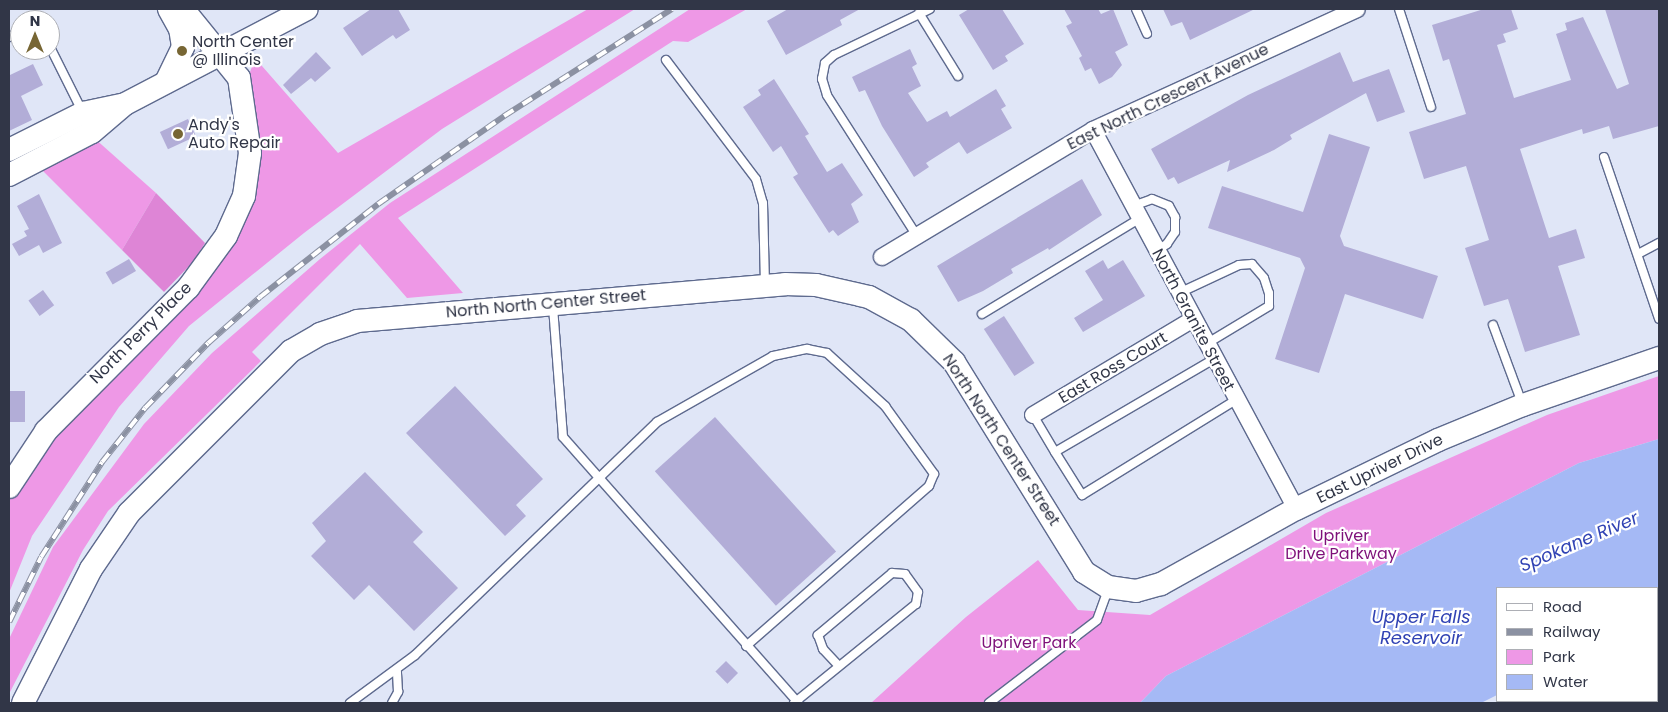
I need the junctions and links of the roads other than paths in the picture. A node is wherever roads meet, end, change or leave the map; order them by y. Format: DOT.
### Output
graph roads {
  1 [pos="180,9"];
  2 [pos="930,9"];
  3 [pos="1136,9"];
  4 [pos="1357,9"];
  5 [pos="1399,9"];
  6 [pos="292,12"];
  7 [pos="919,14"];
  8 [pos="1147,34"];
  9 [pos="221,53"];
  10 [pos="56,60"];
  11 [pos="666,60"];
  12 [pos="958,76"];
  13 [pos="166,82"];
  14 [pos="125,104"];
  15 [pos="1431,108"];
  16 [pos="82,113"];
  17 [pos="1093,130"];
  18 [pos="9,150"];
  19 [pos="1604,157"];
  20 [pos="9,175"];
  21 [pos="1136,213"];
  22 [pos="917,236"];
  23 [pos="1659,243"];
  24 [pos="1156,251"];
  25 [pos="1638,254"];
  26 [pos="882,257"];
  27 [pos="765,286"];
  28 [pos="1178,293"];
  29 [pos="552,303"];
  30 [pos="982,314"];
  31 [pos="1659,319"];
  32 [pos="1192,320"];
  33 [pos="1493,325"];
  34 [pos="1206,344"];
  35 [pos="1659,358"];
  36 [pos="1214,359"];
  37 [pos="1236,400"];
  38 [pos="1523,405"];
  39 [pos="1033,416"];
  40 [pos="1055,452"];
  41 [pos="598,477"];
  42 [pos="9,487"];
  43 [pos="1296,510"];
  44 [pos="1108,587"];
  45 [pos="746,646"];
  46 [pos="839,666"];
  47 [pos="397,672"];
  48 [pos="23,703"];
  49 [pos="350,703"];
  50 [pos="392,703"];
  51 [pos="796,703"];
  52 [pos="989,703"];
  1 -- 9 [label="street"];
  1 -- 13 [label="street"];
  2 -- 7 [label="lane"];
  3 -- 8 [label="lane"];
  4 -- 17 [label="street, East North Crescent Avenue"];
  5 -- 15 [label="lane"];
  6 -- 9 [label="street"];
  7 -- 12 [label="lane"];
  7 -- 22 [label="lane"];
  9 -- 13 [label="street"];
  9 -- 42 [label="street, North Perry Place"];
  10 -- 16 [label="lane"];
  11 -- 27 [label="lane"];
  13 -- 14 [label="street"];
  14 -- 16 [label="street"];
  14 -- 20 [label="street"];
  16 -- 18 [label="street"];
  17 -- 21 [label="street, North Granite Street"];
  17 -- 22 [label="street, East North Crescent Avenue"];
  19 -- 25 [label="lane"];
  21 -- 24 [label="street, North Granite Street"];
  21 -- 24 [label="lane"];
  21 -- 30 [label="lane"];
  22 -- 26 [label="street, East North Crescent Avenue"];
  23 -- 25 [label="lane"];
  24 -- 28 [label="street, North Granite Street"];
  25 -- 31 [label="lane"];
  27 -- 29 [label="street, North North Center Street"];
  27 -- 44 [label="street, North North Center Street"];
  28 -- 32 [label="street, North Granite Street"];
  28 -- 34 [label="lane"];
  29 -- 41 [label="lane"];
  29 -- 48 [label="street, North North Center Street"];
  32 -- 34 [label="street, North Granite Street"];
  32 -- 39 [label="street, East Ross Court"];
  33 -- 38 [label="lane"];
  34 -- 36 [label="street, North Granite Street"];
  35 -- 38 [label="street, East Upriver Drive"];
  36 -- 37 [label="street, North Granite Street"];
  36 -- 40 [label="lane"];
  37 -- 40 [label="lane"];
  37 -- 43 [label="street, North Granite Street"];
  38 -- 43 [label="street, East Upriver Drive"];
  39 -- 40 [label="lane"];
  41 -- 45 [label="lane"];
  41 -- 45 [label="lane"];
  41 -- 47 [label="lane"];
  43 -- 44 [label="street, East Upriver Drive"];
  44 -- 52 [label="lane"];
  45 -- 51 [label="lane"];
  46 -- 46 [label="lane"];
  46 -- 51 [label="lane"];
  47 -- 49 [label="lane"];
  47 -- 50 [label="lane"];
}
